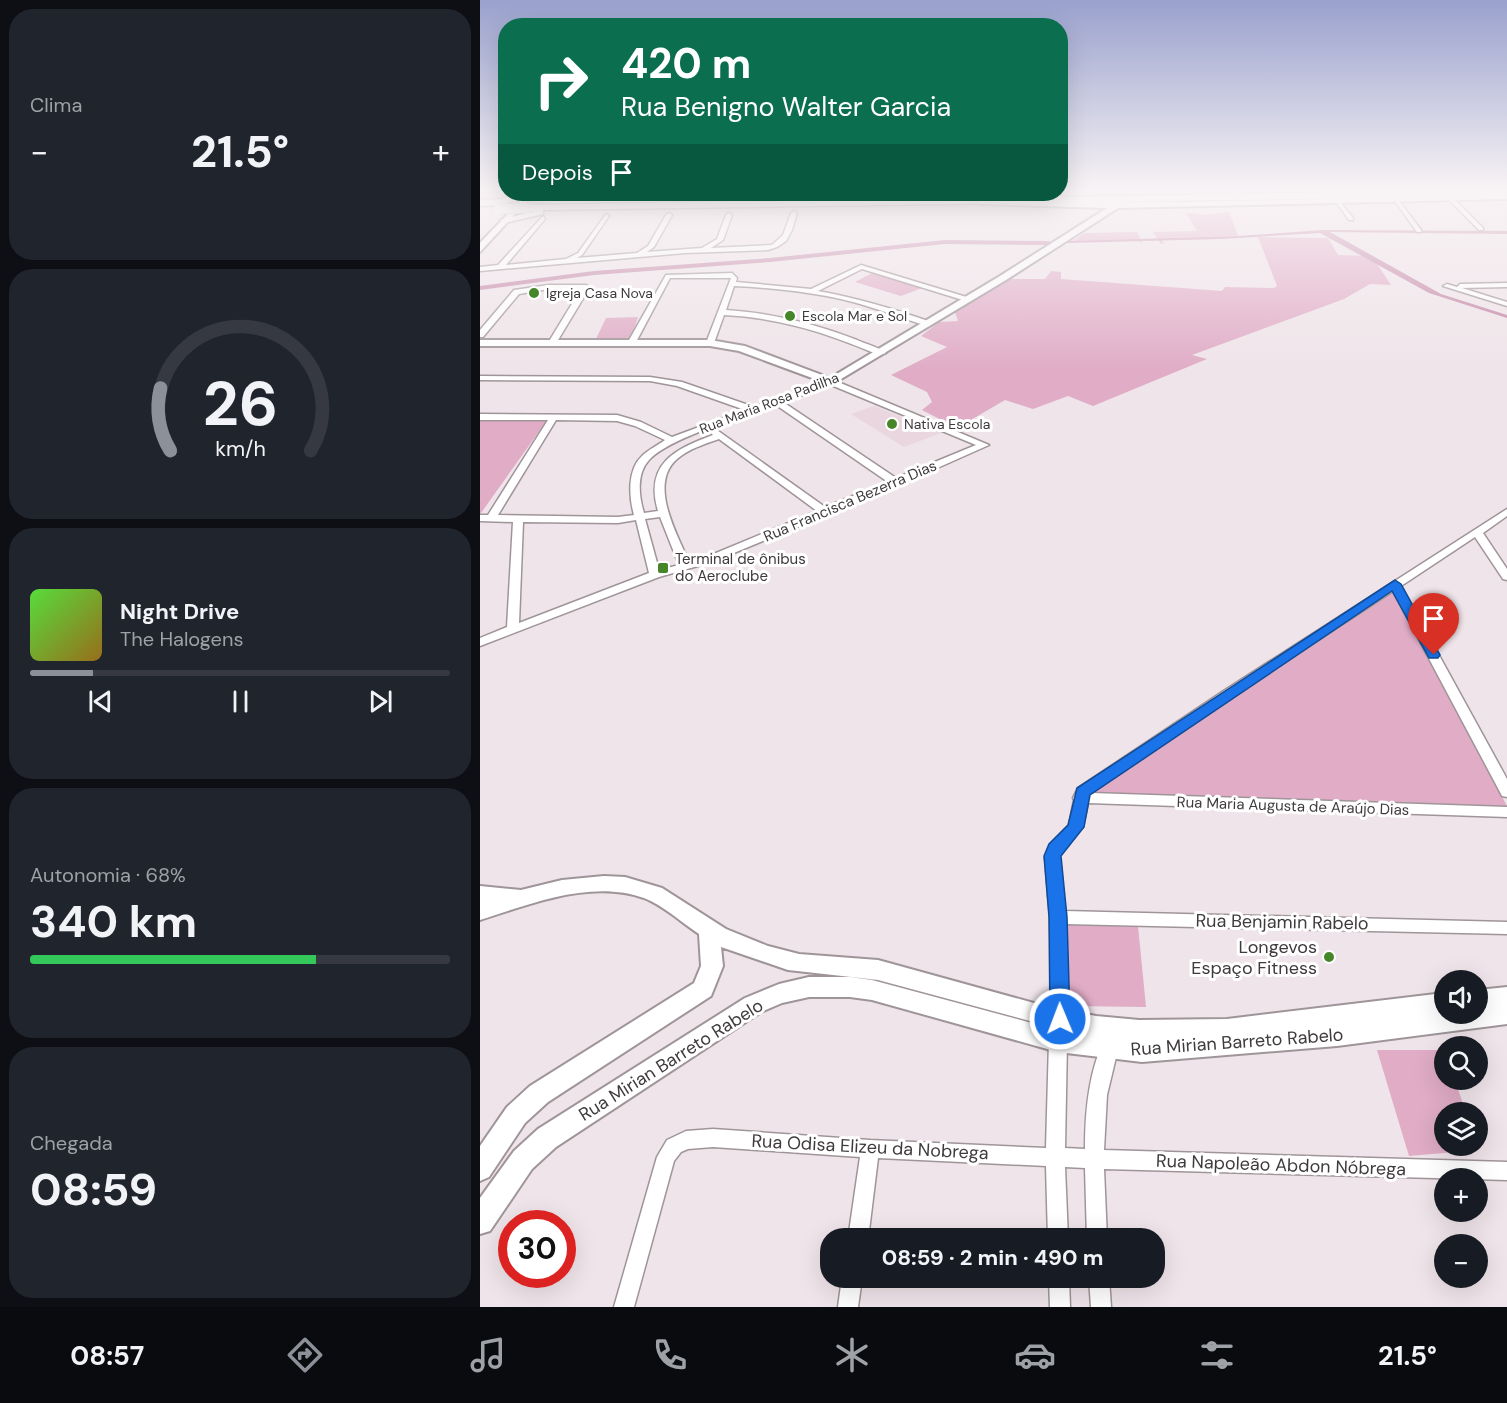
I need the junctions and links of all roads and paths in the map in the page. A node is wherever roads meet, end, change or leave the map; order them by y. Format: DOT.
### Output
graph roads {
  1 [pos="518,249"];
  2 [pos="587,249"];
  3 [pos="648,249"];
  4 [pos="653,249"];
  5 [pos="728,249"];
  6 [pos="761,249"];
  7 [pos="1048,249"];
  8 [pos="704,250"];
  9 [pos="657,254"];
  10 [pos="638,255"];
  11 [pos="511,257"];
  12 [pos="582,258"];
  13 [pos="523,266"];
  14 [pos="499,268"];
  15 [pos="480,269"];
  16 [pos="731,284"];
  17 [pos="1507,285"];
  18 [pos="814,290"];
  19 [pos="969,299"];
  20 [pos="1507,304"];
  21 [pos="720,312"];
  22 [pos="928,324"];
  23 [pos="481,341"];
  24 [pos="632,342"];
  25 [pos="552,343"];
  26 [pos="710,343"];
  27 [pos="882,353"];
  28 [pos="480,378"];
  29 [pos="831,382"];
  30 [pos="777,402"];
  31 [pos="753,410"];
  32 [pos="480,417"];
  33 [pos="554,417"];
  34 [pos="708,427"];
  35 [pos="720,435"];
  36 [pos="672,440"];
  37 [pos="639,468"];
  38 [pos="661,469"];
  39 [pos="896,483"];
  40 [pos="825,512"];
  41 [pos="1507,512"];
  42 [pos="664,513"];
  43 [pos="638,517"];
  44 [pos="485,519"];
  45 [pos="518,519"];
  46 [pos="1477,532"];
  47 [pos="685,566"];
  48 [pos="655,575"];
  49 [pos="1507,577"];
  50 [pos="1395,584"];
  51 [pos="513,627"];
  52 [pos="480,642"];
  53 [pos="1507,792"];
  54 [pos="1080,798"];
  55 [pos="1507,812"];
  56 [pos="480,894"];
  57 [pos="524,897"];
  58 [pos="480,911"];
  59 [pos="1058,917"];
  60 [pos="1507,928"];
  61 [pos="709,930"];
  62 [pos="1507,996"];
  63 [pos="1488,999"];
  64 [pos="1434,1004"];
  65 [pos="1507,1014"];
  66 [pos="1059,1030"];
  67 [pos="1109,1049"];
  68 [pos="870,1149"];
  69 [pos="1055,1156"];
  70 [pos="1094,1159"];
  71 [pos="480,1168"];
  72 [pos="1507,1171"];
  73 [pos="480,1221"];
  74 [pos="859,1228"];
  75 [pos="1058,1228"];
  76 [pos="1097,1228"];
  77 [pos="851,1288"];
  78 [pos="1059,1288"];
  79 [pos="1100,1288"];
  80 [pos="624,1307"];
  81 [pos="849,1307"];
  82 [pos="1060,1307"];
  83 [pos="1101,1307"];
  1 -- 11 [label="street"];
  2 -- 12 [label="street"];
  3 -- 10 [label="street"];
  4 -- 9 [label="street"];
  5 -- 6 [label="street"];
  5 -- 8 [label="street"];
  7 -- 19 [label="main road, Rua Maria Rosa Padilha"];
  8 -- 9 [label="street"];
  9 -- 10 [label="street"];
  10 -- 12 [label="street"];
  11 -- 13 [label="street"];
  11 -- 14 [label="street"];
  12 -- 13 [label="street"];
  13 -- 14 [label="street"];
  14 -- 15 [label="street"];
  16 -- 18 [label="street"];
  16 -- 21 [label="street"];
  16 -- 24 [label="street"];
  17 -- 20 [label="street"];
  18 -- 19 [label="street"];
  18 -- 22 [label="street"];
  19 -- 22 [label="main road, Rua Maria Rosa Padilha"];
  21 -- 26 [label="street"];
  21 -- 27 [label="street"];
  22 -- 27 [label="main road, Rua Maria Rosa Padilha"];
  23 -- 25 [label="main road"];
  23 -- 25 [label="street"];
  24 -- 25 [label="main road"];
  24 -- 26 [label="main road"];
  26 -- 29 [label="main road"];
  27 -- 29 [label="main road, Rua Maria Rosa Padilha"];
  28 -- 31 [label="street"];
  29 -- 30 [label="street, Rua Maria Rosa Padilha"];
  29 -- 39 [label="street, Rua Francisca Bezerra Dias"];
  30 -- 31 [label="street, Rua Maria Rosa Padilha"];
  30 -- 39 [label="street"];
  31 -- 34 [label="street, Rua Maria Rosa Padilha"];
  32 -- 33 [label="street"];
  33 -- 36 [label="street"];
  33 -- 44 [label="street"];
  34 -- 35 [label="street"];
  34 -- 36 [label="street, Rua Maria Rosa Padilha"];
  35 -- 38 [label="street, Rua Maria Rosa Padilha"];
  35 -- 40 [label="street"];
  36 -- 37 [label="street, Rua Maria Rosa Padilha"];
  37 -- 38 [label="street"];
  37 -- 43 [label="street"];
  38 -- 42 [label="street"];
  39 -- 40 [label="street, Rua Francisca Bezerra Dias"];
  40 -- 47 [label="street, Rua Francisca Bezerra Dias"];
  41 -- 46 [label="street"];
  42 -- 43 [label="street"];
  42 -- 47 [label="street"];
  43 -- 45 [label="street"];
  43 -- 48 [label="street"];
  44 -- 45 [label="street"];
  45 -- 51 [label="street"];
  46 -- 49 [label="street"];
  46 -- 50 [label="street"];
  47 -- 48 [label="street, Rua Francisca Bezerra Dias"];
  48 -- 51 [label="street, Rua Francisca Bezerra Dias"];
  50 -- 53 [label="street"];
  50 -- 54 [label="street"];
  51 -- 52 [label="street, Rua Francisca Bezerra Dias"];
  54 -- 55 [label="street, Rua Maria Augusta de Araújo Dias"];
  54 -- 59 [label="street"];
  56 -- 57 [label="main road"];
  57 -- 58 [label="main road, Rua Mirian Barreto Rabelo"];
  57 -- 61 [label="main road, Rua Mirian Barreto Rabelo"];
  59 -- 60 [label="street, Rua Benjamin Rabelo"];
  59 -- 66 [label="street"];
  61 -- 66 [label="main road, Rua Mirian Barreto Rabelo"];
  61 -- 71 [label="main road"];
  62 -- 63 [label="main road"];
  64 -- 66 [label="main road, Rua Mirian Barreto Rabelo"];
  65 -- 67 [label="main road, Rua Mirian Barreto Rabelo"];
  66 -- 67 [label="main road, Rua Mirian Barreto Rabelo"];
  66 -- 69 [label="street"];
  66 -- 73 [label="main road, Rua Mirian Barreto Rabelo"];
  67 -- 70 [label="street"];
  68 -- 69 [label="street, Rua Odisa Elizeu da Nobrega"];
  68 -- 74 [label="street"];
  68 -- 80 [label="street, Rua Odisa Elizeu da Nobrega"];
  69 -- 70 [label="street, Rua Napoleão Abdon Nóbrega"];
  69 -- 75 [label="street"];
  70 -- 72 [label="street, Rua Napoleão Abdon Nóbrega"];
  70 -- 76 [label="street"];
  77 -- 81 [label="street"];
  78 -- 82 [label="street"];
  79 -- 83 [label="street"];
}
